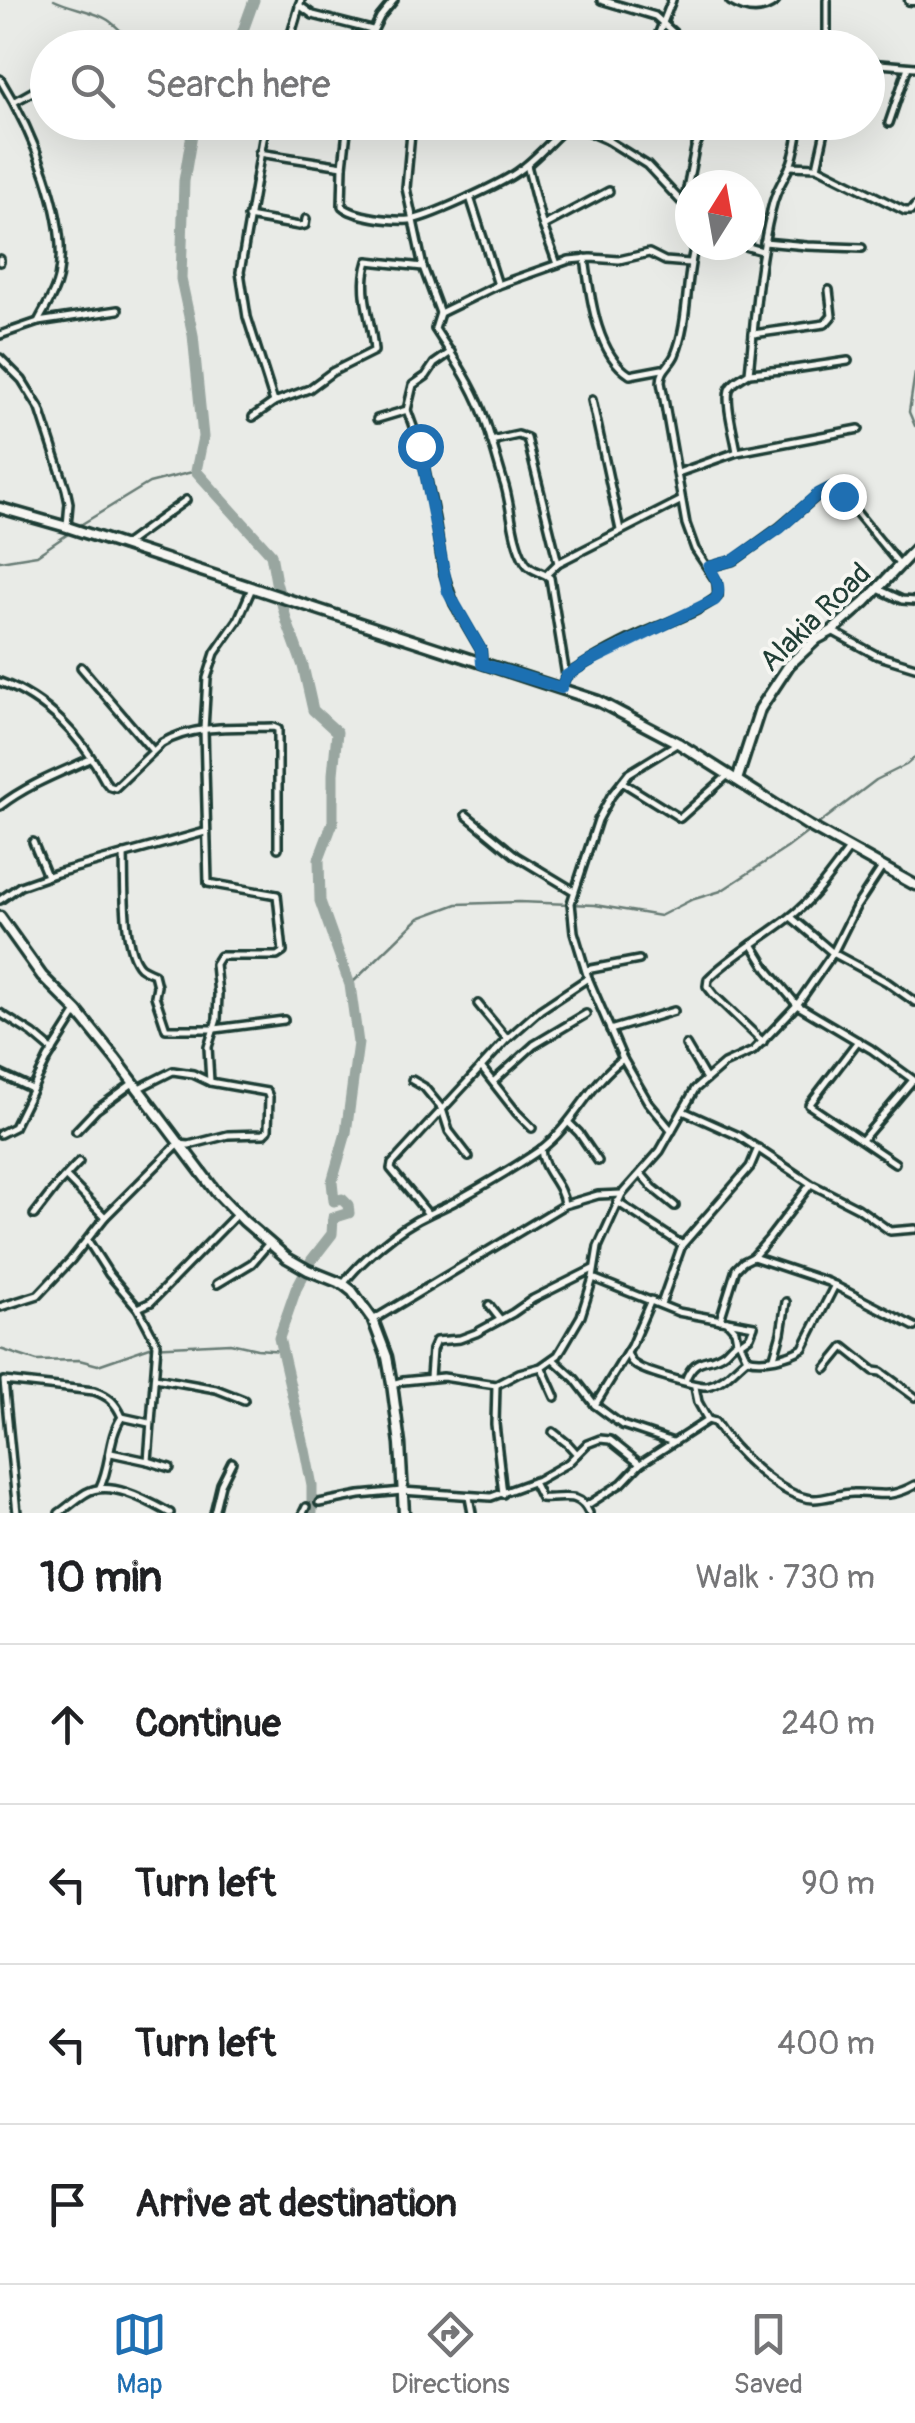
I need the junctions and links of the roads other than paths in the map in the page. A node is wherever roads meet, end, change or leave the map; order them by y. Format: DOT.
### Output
graph roads {
  1 [pos="394,0"];
  2 [pos="602,0"];
  3 [pos="672,0"];
  4 [pos="731,0"];
  5 [pos="775,0"];
  6 [pos="827,0"];
  7 [pos="300,2"];
  8 [pos="662,22"];
  9 [pos="291,30"];
  10 [pos="372,30"];
  11 [pos="659,30"];
  12 [pos="671,30"];
  13 [pos="827,30"];
  14 [pos="885,65"];
  15 [pos="911,67"];
  16 [pos="0,78"];
  17 [pos="30,93"];
  18 [pos="14,102"];
  19 [pos="889,123"];
  20 [pos="263,140"];
  21 [pos="346,140"];
  22 [pos="410,140"];
  23 [pos="552,140"];
  24 [pos="607,140"];
  25 [pos="700,140"];
  26 [pos="796,140"];
  27 [pos="823,140"];
  28 [pos="260,153"];
  29 [pos="527,164"];
  30 [pos="343,166"];
  31 [pos="790,166"];
  32 [pos="818,167"];
  33 [pos="691,170"];
  34 [pos="609,190"];
  35 [pos="675,194"];
  36 [pos="470,196"];
  37 [pos="915,206"];
  38 [pos="248,217"];
  39 [pos="306,219"];
  40 [pos="412,220"];
  41 [pos="543,226"];
  42 [pos="765,238"];
  43 [pos="765,242"];
  44 [pos="862,248"];
  45 [pos="585,258"];
  46 [pos="691,260"];
  47 [pos="761,260"];
  48 [pos="690,263"];
  49 [pos="557,264"];
  50 [pos="423,267"];
  51 [pos="498,285"];
  52 [pos="829,290"];
  53 [pos="118,310"];
  54 [pos="440,313"];
  55 [pos="38,322"];
  56 [pos="0,334"];
  57 [pos="753,334"];
  58 [pos="450,352"];
  59 [pos="0,358"];
  60 [pos="848,361"];
  61 [pos="664,369"];
  62 [pos="749,373"];
  63 [pos="592,400"];
  64 [pos="274,402"];
  65 [pos="407,410"];
  66 [pos="253,417"];
  67 [pos="377,419"];
  68 [pos="859,429"];
  69 [pos="491,442"];
  70 [pos="737,452"];
  71 [pos="678,473"];
  72 [pos="186,500"];
  73 [pos="680,501"];
  74 [pos="0,508"];
  75 [pos="72,529"];
  76 [pos="620,530"];
  77 [pos="122,546"];
  78 [pos="915,549"];
  79 [pos="558,563"];
  80 [pos="900,566"];
  81 [pos="709,567"];
  82 [pos="547,575"];
  83 [pos="252,588"];
  84 [pos="878,590"];
  85 [pos="915,601"];
  86 [pos="832,631"];
  87 [pos="482,664"];
  88 [pos="81,667"];
  89 [pos="915,667"];
  90 [pos="566,676"];
  91 [pos="0,682"];
  92 [pos="561,688"];
  93 [pos="204,729"];
  94 [pos="678,743"];
  95 [pos="153,751"];
  96 [pos="91,758"];
  97 [pos="733,778"];
  98 [pos="622,782"];
  99 [pos="0,806"];
  100 [pos="466,815"];
  101 [pos="205,832"];
  102 [pos="33,842"];
  103 [pos="278,848"];
  104 [pos="850,848"];
  105 [pos="124,854"];
  106 [pos="883,866"];
  107 [pos="47,876"];
  108 [pos="915,885"];
  109 [pos="572,897"];
  110 [pos="0,900"];
  111 [pos="0,916"];
  112 [pos="791,917"];
  113 [pos="752,944"];
  114 [pos="833,952"];
  115 [pos="639,960"];
  116 [pos="587,974"];
  117 [pos="915,1002"];
  118 [pos="478,1004"];
  119 [pos="798,1005"];
  120 [pos="77,1011"];
  121 [pos="674,1011"];
  122 [pos="0,1013"];
  123 [pos="586,1014"];
  124 [pos="284,1020"];
  125 [pos="215,1029"];
  126 [pos="610,1030"];
  127 [pos="507,1039"];
  128 [pos="858,1041"];
  129 [pos="763,1042"];
  130 [pos="686,1044"];
  131 [pos="52,1051"];
  132 [pos="622,1060"];
  133 [pos="481,1067"];
  134 [pos="0,1074"];
  135 [pos="706,1079"];
  136 [pos="412,1080"];
  137 [pos="914,1080"];
  138 [pos="210,1082"];
  139 [pos="493,1082"];
  140 [pos="135,1086"];
  141 [pos="32,1089"];
  142 [pos="442,1109"];
  143 [pos="683,1111"];
  144 [pos="569,1123"];
  145 [pos="532,1128"];
  146 [pos="672,1131"];
  147 [pos="76,1132"];
  148 [pos="0,1134"];
  149 [pos="862,1140"];
  150 [pos="178,1144"];
  151 [pos="758,1148"];
  152 [pos="541,1149"];
  153 [pos="468,1157"];
  154 [pos="598,1161"];
  155 [pos="79,1162"];
  156 [pos="895,1163"];
  157 [pos="641,1174"];
  158 [pos="66,1178"];
  159 [pos="811,1184"];
  160 [pos="622,1194"];
  161 [pos="617,1202"];
  162 [pos="564,1205"];
  163 [pos="674,1206"];
  164 [pos="237,1214"];
  165 [pos="428,1214"];
  166 [pos="34,1215"];
  167 [pos="105,1216"];
  168 [pos="915,1229"];
  169 [pos="87,1240"];
  170 [pos="269,1242"];
  171 [pos="682,1245"];
  172 [pos="753,1257"];
  173 [pos="594,1269"];
  174 [pos="592,1278"];
  175 [pos="218,1284"];
  176 [pos="343,1284"];
  177 [pos="834,1286"];
  178 [pos="651,1300"];
  179 [pos="786,1302"];
  180 [pos="661,1304"];
  181 [pos="489,1305"];
  182 [pos="0,1307"];
  183 [pos="138,1308"];
  184 [pos="500,1319"];
  185 [pos="373,1320"];
  186 [pos="723,1321"];
  187 [pos="915,1327"];
  188 [pos="627,1353"];
  189 [pos="774,1357"];
  190 [pos="746,1358"];
  191 [pos="553,1359"];
  192 [pos="542,1367"];
  193 [pos="826,1369"];
  194 [pos="155,1378"];
  195 [pos="430,1378"];
  196 [pos="686,1381"];
  197 [pos="392,1384"];
  198 [pos="496,1384"];
  199 [pos="695,1386"];
  200 [pos="555,1397"];
  201 [pos="915,1397"];
  202 [pos="244,1400"];
  203 [pos="595,1404"];
  204 [pos="122,1417"];
  205 [pos="708,1420"];
  206 [pos="149,1423"];
  207 [pos="553,1432"];
  208 [pos="673,1442"];
  209 [pos="111,1452"];
  210 [pos="577,1454"];
  211 [pos="10,1458"];
  212 [pos="0,1459"];
  213 [pos="148,1461"];
  214 [pos="232,1462"];
  215 [pos="640,1464"];
  216 [pos="170,1468"];
  217 [pos="532,1482"];
  218 [pos="915,1485"];
  219 [pos="100,1487"];
  220 [pos="402,1490"];
  221 [pos="503,1494"];
  222 [pos="470,1497"];
  223 [pos="319,1503"];
  224 [pos="588,1510"];
  225 [pos="17,1513"];
  226 [pos="61,1513"];
  227 [pos="170,1513"];
  228 [pos="214,1513"];
  229 [pos="404,1513"];
  230 [pos="472,1513"];
  1 -- 10 [label="street"];
  2 -- 8 [label="street"];
  3 -- 8 [label="street"];
  4 -- 5 [label="street"];
  6 -- 13 [label="street"];
  7 -- 9 [label="street"];
  7 -- 10 [label="street"];
  8 -- 11 [label="street"];
  8 -- 12 [label="street"];
  14 -- 15 [label="street"];
  15 -- 19 [label="street"];
  16 -- 18 [label="street"];
  17 -- 18 [label="street"];
  18 -- 55 [label="street"];
  20 -- 28 [label="street"];
  21 -- 30 [label="street"];
  22 -- 40 [label="street"];
  23 -- 29 [label="street"];
  24 -- 35 [label="street"];
  25 -- 33 [label="street"];
  26 -- 31 [label="street"];
  27 -- 32 [label="street"];
  28 -- 30 [label="street"];
  28 -- 38 [label="street"];
  29 -- 36 [label="street"];
  29 -- 41 [label="street"];
  30 -- 40 [label="street"];
  31 -- 32 [label="street"];
  31 -- 42 [label="street"];
  32 -- 37 [label="street"];
  34 -- 41 [label="street"];
  36 -- 40 [label="street"];
  36 -- 51 [label="street"];
  38 -- 39 [label="street"];
  38 -- 64 [label="street"];
  40 -- 50 [label="street"];
  41 -- 49 [label="street"];
  43 -- 44 [label="street"];
  45 -- 48 [label="street"];
  45 -- 49 [label="street"];
  45 -- 61 [label="street"];
  46 -- 48 [label="street"];
  47 -- 57 [label="street"];
  48 -- 61 [label="street"];
  49 -- 51 [label="street"];
  50 -- 54 [label="street"];
  50 -- 64 [label="street"];
  51 -- 54 [label="street"];
  52 -- 57 [label="street"];
  53 -- 55 [label="street"];
  54 -- 58 [label="street"];
  55 -- 56 [label="street"];
  57 -- 62 [label="street"];
  58 -- 65 [label="street"];
  58 -- 69 [label="street"];
  59 -- 75 [label="street"];
  60 -- 62 [label="street"];
  61 -- 71 [label="street"];
  62 -- 70 [label="street"];
  63 -- 76 [label="street"];
  64 -- 66 [label="street"];
  65 -- 67 [label="street"];
  65 -- 87 [label="street"];
  68 -- 70 [label="street"];
  69 -- 79 [label="street"];
  69 -- 82 [label="street"];
  70 -- 71 [label="street"];
  71 -- 73 [label="street"];
  72 -- 77 [label="street"];
  73 -- 76 [label="street"];
  73 -- 81 [label="street"];
  74 -- 75 [label="street"];
  75 -- 77 [label="street"];
  76 -- 79 [label="street"];
  77 -- 83 [label="street"];
  78 -- 80 [label="street, Alakia Road"];
  79 -- 82 [label="street"];
  80 -- 81 [label="street"];
  80 -- 84 [label="street, Alakia Road"];
  81 -- 90 [label="street"];
  82 -- 90 [label="street"];
  83 -- 87 [label="street"];
  83 -- 93 [label="street"];
  84 -- 85 [label="street"];
  84 -- 86 [label="street, Alakia Road"];
  86 -- 89 [label="street"];
  86 -- 97 [label="street, Alakia Road"];
  87 -- 92 [label="street"];
  88 -- 95 [label="street"];
  90 -- 92 [label="street"];
  91 -- 96 [label="street"];
  92 -- 94 [label="street"];
  93 -- 95 [label="street"];
  93 -- 101 [label="street"];
  93 -- 103 [label="street"];
  94 -- 97 [label="street"];
  94 -- 98 [label="street"];
  95 -- 96 [label="street"];
  96 -- 99 [label="street"];
  97 -- 98 [label="street"];
  97 -- 104 [label="street"];
  98 -- 109 [label="street"];
  100 -- 109 [label="street"];
  101 -- 105 [label="street"];
  101 -- 125 [label="street"];
  102 -- 107 [label="street"];
  104 -- 106 [label="street"];
  104 -- 112 [label="street"];
  105 -- 107 [label="street"];
  105 -- 125 [label="street"];
  106 -- 108 [label="street"];
  106 -- 114 [label="street"];
  107 -- 110 [label="street"];
  109 -- 116 [label="street"];
  111 -- 120 [label="street"];
  112 -- 113 [label="street"];
  112 -- 114 [label="street"];
  113 -- 119 [label="street"];
  113 -- 129 [label="street"];
  114 -- 117 [label="street"];
  114 -- 119 [label="street"];
  115 -- 116 [label="street"];
  116 -- 126 [label="street"];
  116 -- 127 [label="street"];
  118 -- 127 [label="street"];
  119 -- 128 [label="street"];
  119 -- 129 [label="street"];
  120 -- 131 [label="street"];
  120 -- 140 [label="street"];
  121 -- 126 [label="street"];
  122 -- 131 [label="street"];
  123 -- 139 [label="street"];
  124 -- 125 [label="street"];
  125 -- 138 [label="street"];
  126 -- 132 [label="street"];
  127 -- 133 [label="street"];
  128 -- 137 [label="street"];
  128 -- 149 [label="street"];
  129 -- 135 [label="street"];
  130 -- 135 [label="street"];
  131 -- 141 [label="street"];
  132 -- 144 [label="street"];
  132 -- 146 [label="street"];
  133 -- 139 [label="street"];
  133 -- 142 [label="street"];
  134 -- 141 [label="street"];
  135 -- 143 [label="street"];
  136 -- 142 [label="street"];
  137 -- 149 [label="street"];
  138 -- 140 [label="street"];
  138 -- 150 [label="street"];
  139 -- 145 [label="street"];
  140 -- 147 [label="street"];
  140 -- 150 [label="street"];
  141 -- 148 [label="street"];
  142 -- 153 [label="street"];
  142 -- 165 [label="street"];
  143 -- 146 [label="street"];
  143 -- 151 [label="street"];
  144 -- 152 [label="street"];
  144 -- 154 [label="street"];
  146 -- 157 [label="street"];
  149 -- 156 [label="street"];
  150 -- 164 [label="street"];
  150 -- 167 [label="street"];
  151 -- 159 [label="street"];
  151 -- 171 [label="street"];
  152 -- 162 [label="street"];
  152 -- 165 [label="street"];
  155 -- 158 [label="street"];
  157 -- 160 [label="street"];
  157 -- 163 [label="street"];
  158 -- 166 [label="street"];
  158 -- 167 [label="street"];
  159 -- 168 [label="street"];
  159 -- 172 [label="street"];
  160 -- 161 [label="street"];
  160 -- 162 [label="street"];
  161 -- 171 [label="street"];
  161 -- 173 [label="street"];
  162 -- 185 [label="street"];
  164 -- 170 [label="street"];
  164 -- 183 [label="street"];
  165 -- 176 [label="street"];
  167 -- 169 [label="street"];
  169 -- 182 [label="street"];
  169 -- 183 [label="street"];
  170 -- 175 [label="street"];
  170 -- 176 [label="street"];
  171 -- 180 [label="street"];
  172 -- 177 [label="street"];
  172 -- 186 [label="street"];
  173 -- 174 [label="street"];
  173 -- 184 [label="street"];
  174 -- 178 [label="street"];
  174 -- 191 [label="street"];
  176 -- 185 [label="street"];
  177 -- 187 [label="street"];
  177 -- 189 [label="street"];
  178 -- 180 [label="street"];
  178 -- 188 [label="street"];
  179 -- 189 [label="street"];
  180 -- 186 [label="street"];
  181 -- 184 [label="street"];
  183 -- 194 [label="street"];
  184 -- 195 [label="street"];
  185 -- 197 [label="street"];
  186 -- 190 [label="street"];
  186 -- 196 [label="street"];
  188 -- 196 [label="street"];
  188 -- 203 [label="street"];
  189 -- 190 [label="street"];
  190 -- 199 [label="street"];
  191 -- 192 [label="street"];
  191 -- 203 [label="street"];
  192 -- 198 [label="street"];
  192 -- 200 [label="street"];
  193 -- 201 [label="street"];
  194 -- 202 [label="street"];
  194 -- 206 [label="street"];
  195 -- 197 [label="street"];
  195 -- 198 [label="street"];
  196 -- 199 [label="street"];
  197 -- 220 [label="street"];
  198 -- 221 [label="street"];
  199 -- 205 [label="street"];
  203 -- 208 [label="street"];
  204 -- 206 [label="street"];
  204 -- 209 [label="street"];
  204 -- 211 [label="street"];
  205 -- 208 [label="street"];
  205 -- 218 [label="street"];
  206 -- 213 [label="street"];
  207 -- 210 [label="street"];
  208 -- 215 [label="street"];
  209 -- 213 [label="street"];
  209 -- 219 [label="street"];
  210 -- 215 [label="street"];
  210 -- 217 [label="street"];
  211 -- 212 [label="street"];
  211 -- 225 [label="street"];
  213 -- 216 [label="street"];
  214 -- 228 [label="street"];
  215 -- 224 [label="street"];
  217 -- 221 [label="street"];
  217 -- 224 [label="street"];
  219 -- 226 [label="street"];
  219 -- 227 [label="street"];
  220 -- 222 [label="street"];
  220 -- 223 [label="street"];
  220 -- 229 [label="street"];
  221 -- 222 [label="street"];
  222 -- 230 [label="street"];
}
